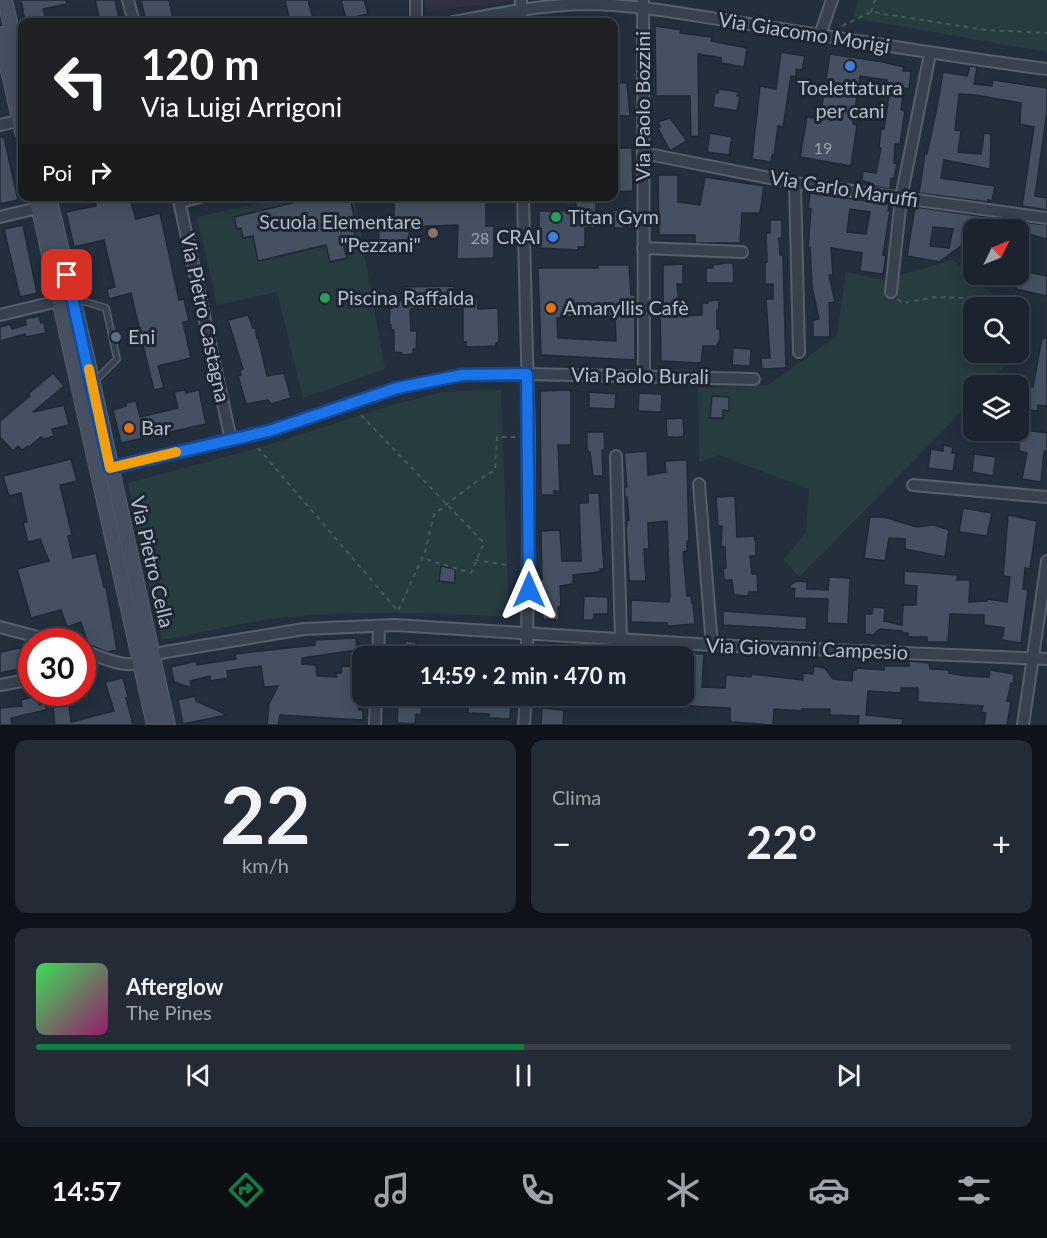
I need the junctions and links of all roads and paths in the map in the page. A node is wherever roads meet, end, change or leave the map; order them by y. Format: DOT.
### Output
graph roads {
  1 [pos="5,0"];
  2 [pos="128,0"];
  3 [pos="416,0"];
  4 [pos="832,0"];
  5 [pos="875,0"];
  6 [pos="521,4"];
  7 [pos="643,4"];
  8 [pos="871,12"];
  9 [pos="133,18"];
  10 [pos="416,18"];
  11 [pos="468,18"];
  12 [pos="1047,33"];
  13 [pos="0,34"];
  14 [pos="822,35"];
  15 [pos="930,54"];
  16 [pos="18,57"];
  17 [pos="1047,69"];
  18 [pos="18,108"];
  19 [pos="18,124"];
  20 [pos="0,125"];
  21 [pos="643,153"];
  22 [pos="795,183"];
  23 [pos="901,198"];
  24 [pos="179,201"];
  25 [pos="523,201"];
  26 [pos="44,202"];
  27 [pos="0,217"];
  28 [pos="1047,218"];
  29 [pos="643,248"];
  30 [pos="742,252"];
  31 [pos="891,292"];
  32 [pos="73,298"];
  33 [pos="963,298"];
  34 [pos="58,301"];
  35 [pos="0,315"];
  36 [pos="799,352"];
  37 [pos="527,374"];
  38 [pos="644,376"];
  39 [pos="754,379"];
  40 [pos="93,383"];
  41 [pos="362,415"];
  42 [pos="529,436"];
  43 [pos="231,440"];
  44 [pos="258,448"];
  45 [pos="616,456"];
  46 [pos="104,470"];
  47 [pos="699,484"];
  48 [pos="913,485"];
  49 [pos="1047,497"];
  50 [pos="447,504"];
  51 [pos="422,558"];
  52 [pos="476,560"];
  53 [pos="507,565"];
  54 [pos="1047,566"];
  55 [pos="379,626"];
  56 [pos="0,627"];
  57 [pos="18,632"];
  58 [pos="529,633"];
  59 [pos="621,640"];
  60 [pos="712,645"];
  61 [pos="378,646"];
  62 [pos="528,646"];
  63 [pos="96,654"];
  64 [pos="153,655"];
  65 [pos="1033,658"];
  66 [pos="1047,659"];
  67 [pos="140,663"];
  68 [pos="18,682"];
  69 [pos="0,685"];
  70 [pos="376,706"];
  71 [pos="525,706"];
  72 [pos="154,725"];
  73 [pos="168,725"];
  74 [pos="375,725"];
  75 [pos="524,725"];
  76 [pos="1023,725"];
  1 -- 16 [label="main road"];
  2 -- 9 [label="street"];
  3 -- 10 [label="street"];
  4 -- 14 [label="street"];
  5 -- 8 [label="path"];
  6 -- 7 [label="street, Via Giacomo Morigi"];
  6 -- 11 [label="street, Via Giacomo Morigi"];
  7 -- 14 [label="street, Via Giacomo Morigi"];
  7 -- 21 [label="street, Via Paolo Bozzini"];
  8 -- 12 [label="path"];
  8 -- 14 [label="path"];
  13 -- 18 [label="main road"];
  14 -- 15 [label="street, Via Giacomo Morigi"];
  15 -- 17 [label="street, Via Giacomo Morigi"];
  15 -- 23 [label="street"];
  19 -- 20 [label="street"];
  21 -- 22 [label="street, Via Carlo Maruffi"];
  21 -- 29 [label="street, Via Paolo Bozzini"];
  22 -- 23 [label="street, Via Carlo Maruffi"];
  22 -- 36 [label="street"];
  23 -- 28 [label="street, Via Carlo Maruffi"];
  23 -- 31 [label="street"];
  24 -- 43 [label="street, Via Pietro Castagna"];
  25 -- 37 [label="street"];
  26 -- 27 [label="street"];
  26 -- 32 [label="main road, Via Pietro Cella"];
  26 -- 34 [label="main road, Via Pietro Cella"];
  29 -- 30 [label="street"];
  29 -- 38 [label="street, Via Paolo Bozzini"];
  31 -- 33 [label="path"];
  32 -- 34 [label="street"];
  32 -- 40 [label="main road, Via Pietro Cella"];
  32 -- 40 [label="lane"];
  34 -- 35 [label="street"];
  34 -- 46 [label="main road, Via Pietro Cella"];
  37 -- 38 [label="street, Via Paolo Burali"];
  37 -- 42 [label="street"];
  37 -- 43 [label="street, Via Paolo Burali"];
  38 -- 39 [label="street, Via Paolo Burali"];
  40 -- 46 [label="main road, Via Pietro Cella"];
  41 -- 50 [label="path"];
  42 -- 50 [label="path"];
  42 -- 58 [label="street"];
  43 -- 46 [label="street, Via Paolo Burali"];
  44 -- 51 [label="path"];
  45 -- 59 [label="street"];
  46 -- 64 [label="main road, Via Pietro Cella"];
  46 -- 67 [label="main road, Via Pietro Cella"];
  47 -- 60 [label="street"];
  48 -- 49 [label="street"];
  50 -- 51 [label="path"];
  50 -- 52 [label="path"];
  51 -- 52 [label="path"];
  52 -- 53 [label="path"];
  54 -- 65 [label="street"];
  55 -- 58 [label="street, Via Giovanni Campesio"];
  55 -- 61 [label="street"];
  55 -- 64 [label="street, Via Giovanni Campesio"];
  56 -- 57 [label="street"];
  58 -- 59 [label="street, Via Giovanni Campesio"];
  58 -- 62 [label="street"];
  59 -- 60 [label="street, Via Giovanni Campesio"];
  60 -- 65 [label="street, Via Giovanni Campesio"];
  63 -- 67 [label="street"];
  64 -- 67 [label="street, Via Giovanni Campesio"];
  64 -- 73 [label="main road, Via Pietro Cella"];
  65 -- 66 [label="street, Via Giovanni Campesio"];
  65 -- 76 [label="street"];
  67 -- 72 [label="main road, Via Pietro Cella"];
  68 -- 69 [label="street"];
  70 -- 74 [label="street"];
  71 -- 75 [label="street"];
}
